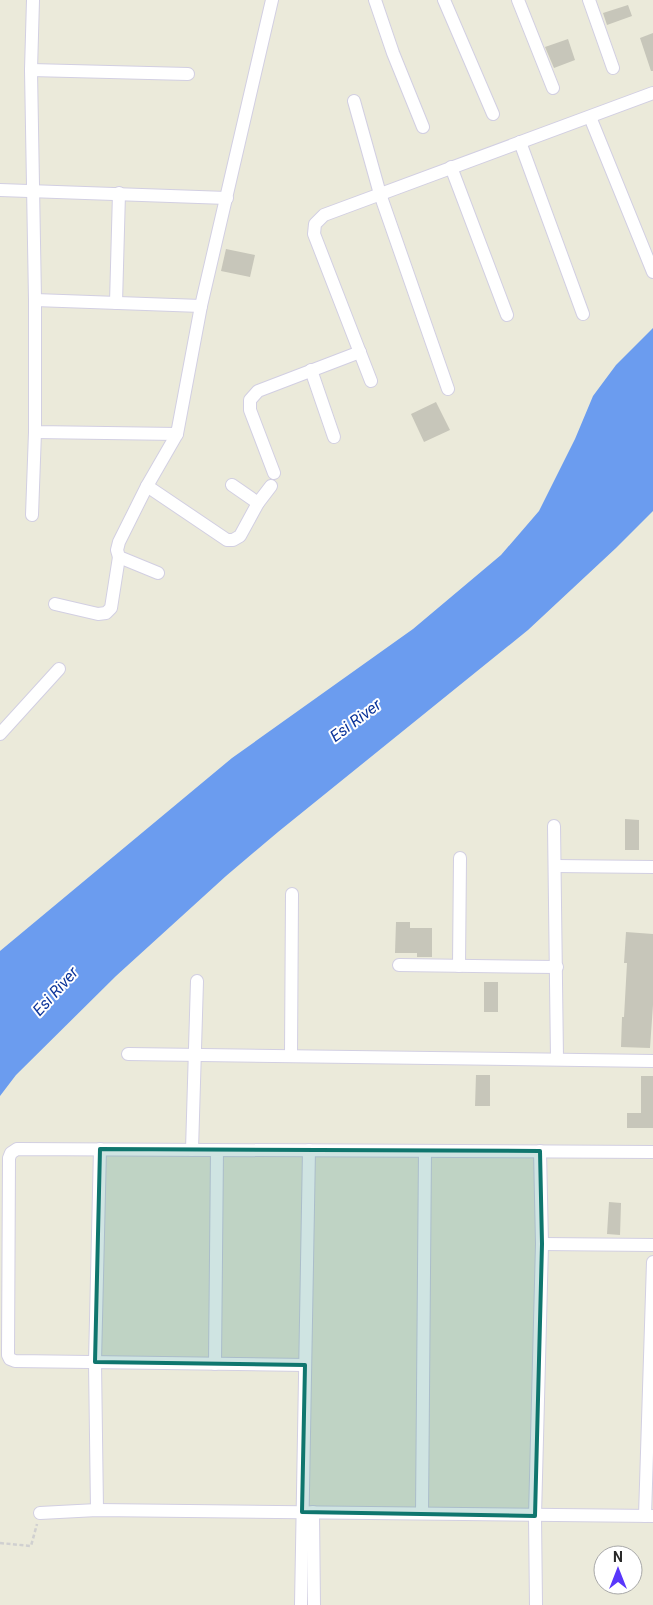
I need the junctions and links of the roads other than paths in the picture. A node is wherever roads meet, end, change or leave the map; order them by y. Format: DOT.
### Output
graph roads {
  1 [pos="33,0"];
  2 [pos="272,0"];
  3 [pos="375,0"];
  4 [pos="444,0"];
  5 [pos="518,0"];
  6 [pos="589,0"];
  7 [pos="613,68"];
  8 [pos="30,70"];
  9 [pos="188,74"];
  10 [pos="553,88"];
  11 [pos="653,93"];
  12 [pos="354,100"];
  13 [pos="494,114"];
  14 [pos="590,117"];
  15 [pos="423,127"];
  16 [pos="520,142"];
  17 [pos="451,167"];
  18 [pos="0,190"];
  19 [pos="33,190"];
  20 [pos="119,194"];
  21 [pos="380,194"];
  22 [pos="227,198"];
  23 [pos="653,272"];
  24 [pos="35,300"];
  25 [pos="116,303"];
  26 [pos="201,306"];
  27 [pos="583,314"];
  28 [pos="507,315"];
  29 [pos="360,352"];
  30 [pos="311,370"];
  31 [pos="371,381"];
  32 [pos="448,389"];
  33 [pos="35,432"];
  34 [pos="177,434"];
  35 [pos="334,437"];
  36 [pos="274,472"];
  37 [pos="232,485"];
  38 [pos="147,486"];
  39 [pos="271,486"];
  40 [pos="258,503"];
  41 [pos="32,515"];
  42 [pos="119,557"];
  43 [pos="158,572"];
  44 [pos="55,604"];
  45 [pos="59,670"];
  46 [pos="0,734"];
  47 [pos="554,826"];
  48 [pos="460,858"];
  49 [pos="555,866"];
  50 [pos="653,867"];
  51 [pos="292,894"];
  52 [pos="399,965"];
  53 [pos="459,966"];
  54 [pos="557,967"];
  55 [pos="197,981"];
  56 [pos="128,1054"];
  57 [pos="195,1055"];
  58 [pos="291,1056"];
  59 [pos="557,1059"];
  60 [pos="653,1061"];
  61 [pos="100,1149"];
  62 [pos="192,1150"];
  63 [pos="217,1150"];
  64 [pos="308,1150"];
  65 [pos="425,1151"];
  66 [pos="540,1151"];
  67 [pos="653,1152"];
  68 [pos="542,1244"];
  69 [pos="653,1245"];
  70 [pos="653,1262"];
  71 [pos="95,1362"];
  72 [pos="215,1364"];
  73 [pos="305,1365"];
  74 [pos="97,1510"];
  75 [pos="308,1512"];
  76 [pos="40,1513"];
  77 [pos="422,1513"];
  78 [pos="535,1516"];
  79 [pos="649,1516"];
  80 [pos="300,1605"];
  81 [pos="314,1605"];
  82 [pos="536,1605"];
  1 -- 8 [label="street"];
  2 -- 22 [label="street"];
  3 -- 15 [label="street"];
  4 -- 13 [label="street"];
  5 -- 10 [label="street"];
  6 -- 7 [label="street"];
  8 -- 9 [label="street"];
  8 -- 19 [label="street"];
  11 -- 14 [label="street"];
  12 -- 21 [label="street"];
  14 -- 16 [label="street"];
  14 -- 23 [label="street"];
  16 -- 17 [label="street"];
  16 -- 27 [label="street"];
  17 -- 21 [label="street"];
  17 -- 28 [label="street"];
  18 -- 19 [label="street"];
  19 -- 20 [label="street"];
  19 -- 24 [label="street"];
  20 -- 22 [label="street"];
  20 -- 25 [label="street"];
  21 -- 29 [label="street"];
  21 -- 32 [label="street"];
  22 -- 26 [label="street"];
  24 -- 25 [label="street"];
  24 -- 33 [label="street"];
  25 -- 26 [label="street"];
  26 -- 34 [label="street"];
  29 -- 30 [label="street"];
  29 -- 31 [label="street"];
  30 -- 35 [label="street"];
  30 -- 36 [label="street"];
  33 -- 34 [label="street"];
  33 -- 41 [label="street"];
  34 -- 38 [label="street"];
  37 -- 40 [label="street"];
  38 -- 40 [label="street"];
  38 -- 42 [label="street"];
  39 -- 40 [label="street"];
  42 -- 43 [label="street"];
  42 -- 44 [label="street"];
  45 -- 46 [label="street"];
  47 -- 49 [label="street"];
  48 -- 53 [label="street"];
  49 -- 50 [label="street"];
  49 -- 54 [label="street"];
  51 -- 58 [label="street"];
  52 -- 53 [label="street"];
  53 -- 54 [label="street"];
  54 -- 59 [label="street"];
  55 -- 57 [label="street"];
  56 -- 57 [label="street"];
  57 -- 58 [label="street"];
  57 -- 62 [label="street"];
  58 -- 59 [label="street"];
  59 -- 60 [label="street"];
  61 -- 62 [label="street"];
  61 -- 71 [label="street"];
  61 -- 71 [label="street"];
  62 -- 63 [label="street"];
  63 -- 64 [label="street"];
  63 -- 72 [label="street"];
  64 -- 65 [label="street"];
  64 -- 73 [label="street"];
  65 -- 66 [label="street"];
  65 -- 77 [label="street"];
  66 -- 67 [label="street"];
  66 -- 68 [label="street"];
  68 -- 69 [label="street"];
  68 -- 78 [label="street"];
  70 -- 79 [label="street"];
  71 -- 72 [label="street"];
  71 -- 74 [label="street"];
  72 -- 73 [label="street"];
  73 -- 75 [label="street"];
  74 -- 75 [label="street"];
  74 -- 76 [label="street"];
  75 -- 77 [label="street"];
  75 -- 80 [label="street"];
  75 -- 81 [label="street"];
  77 -- 78 [label="street"];
  78 -- 79 [label="street"];
  78 -- 82 [label="street"];
}
